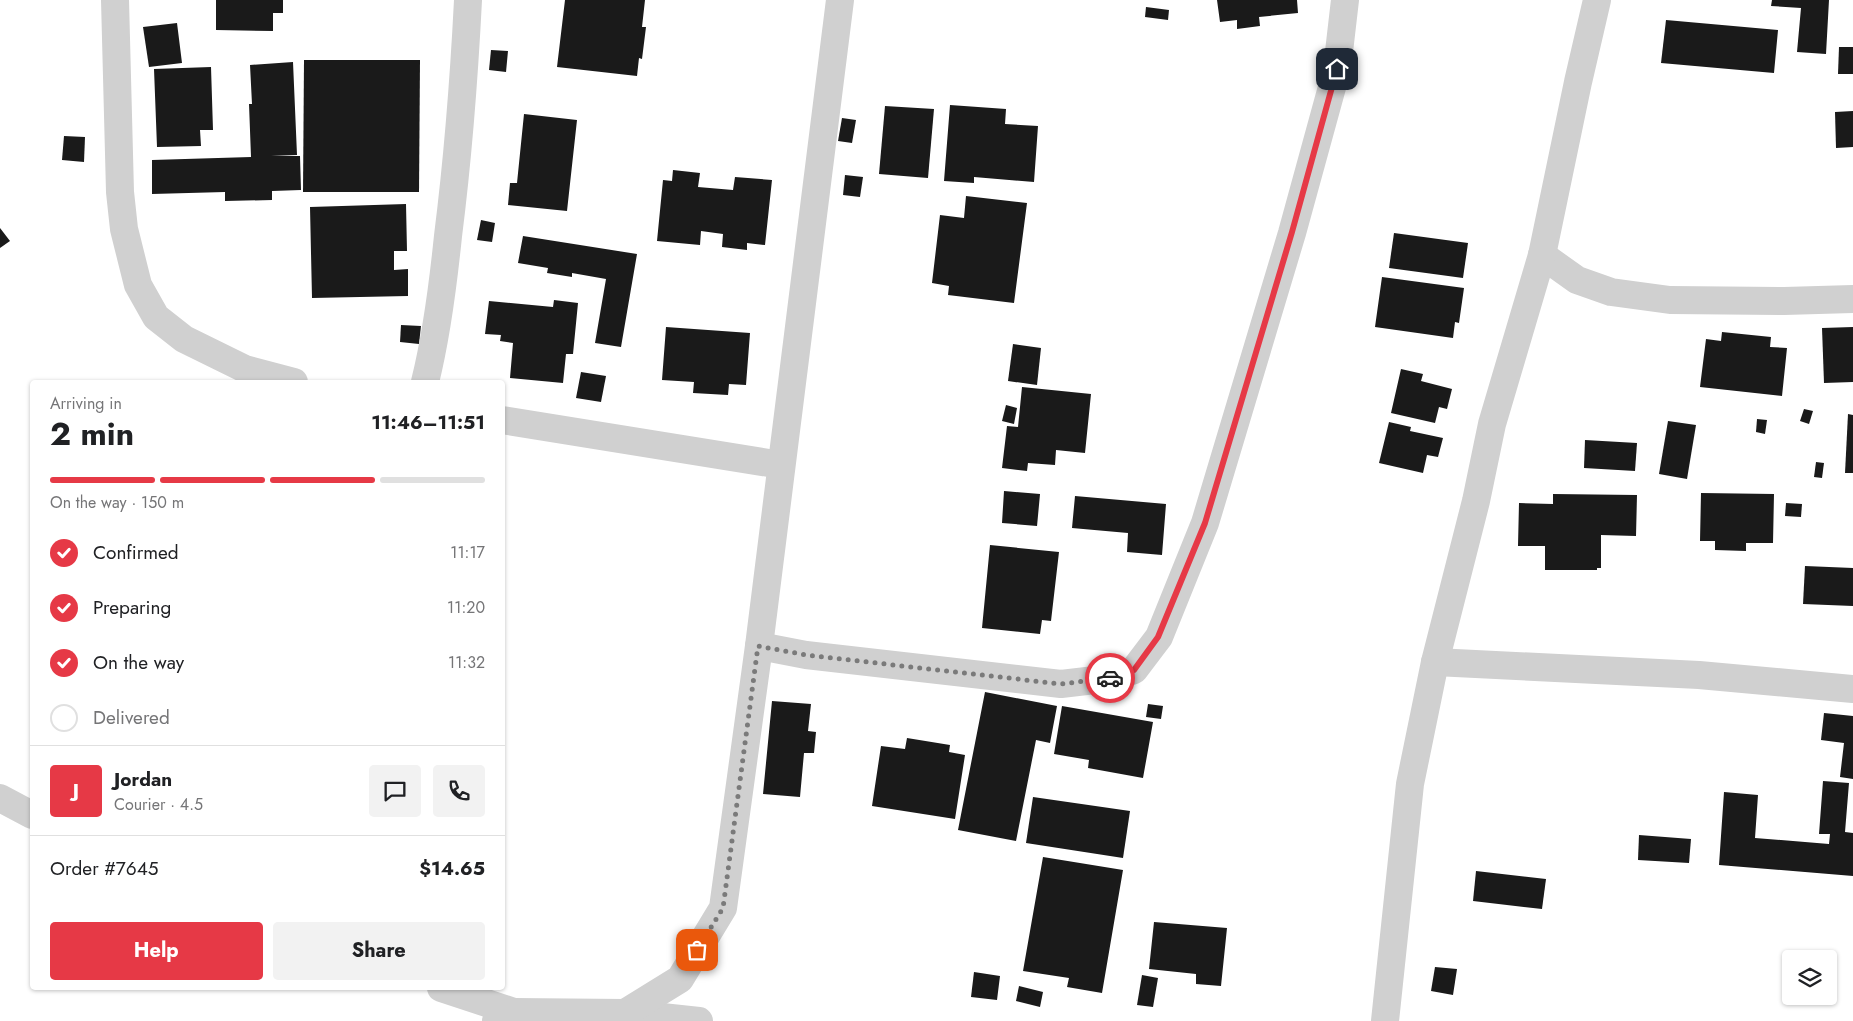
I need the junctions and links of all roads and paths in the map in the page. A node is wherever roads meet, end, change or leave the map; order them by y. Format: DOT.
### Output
graph roads {
  1 [pos="115,0"];
  2 [pos="468,0"];
  3 [pos="840,0"];
  4 [pos="1345,0"];
  5 [pos="1598,0"];
  6 [pos="1542,255"];
  7 [pos="1853,299"];
  8 [pos="286,380"];
  9 [pos="425,380"];
  10 [pos="505,420"];
  11 [pos="781,465"];
  12 [pos="758,646"];
  13 [pos="1435,662"];
  14 [pos="1853,689"];
  15 [pos="0,798"];
  16 [pos="30,814"];
  17 [pos="444,990"];
  18 [pos="625,1013"];
  19 [pos="505,1017"];
  20 [pos="699,1021"];
  21 [pos="1385,1021"];
  1 -- 8 [label="street"];
  2 -- 9 [label="street"];
  3 -- 11 [label="street"];
  4 -- 12 [label="street"];
  5 -- 6 [label="street"];
  6 -- 7 [label="street"];
  6 -- 13 [label="street"];
  10 -- 11 [label="street"];
  11 -- 12 [label="street"];
  12 -- 18 [label="street"];
  13 -- 14 [label="street"];
  13 -- 21 [label="street"];
  15 -- 16 [label="street"];
  17 -- 19 [label="street"];
  18 -- 19 [label="street"];
  18 -- 20 [label="street"];
}
